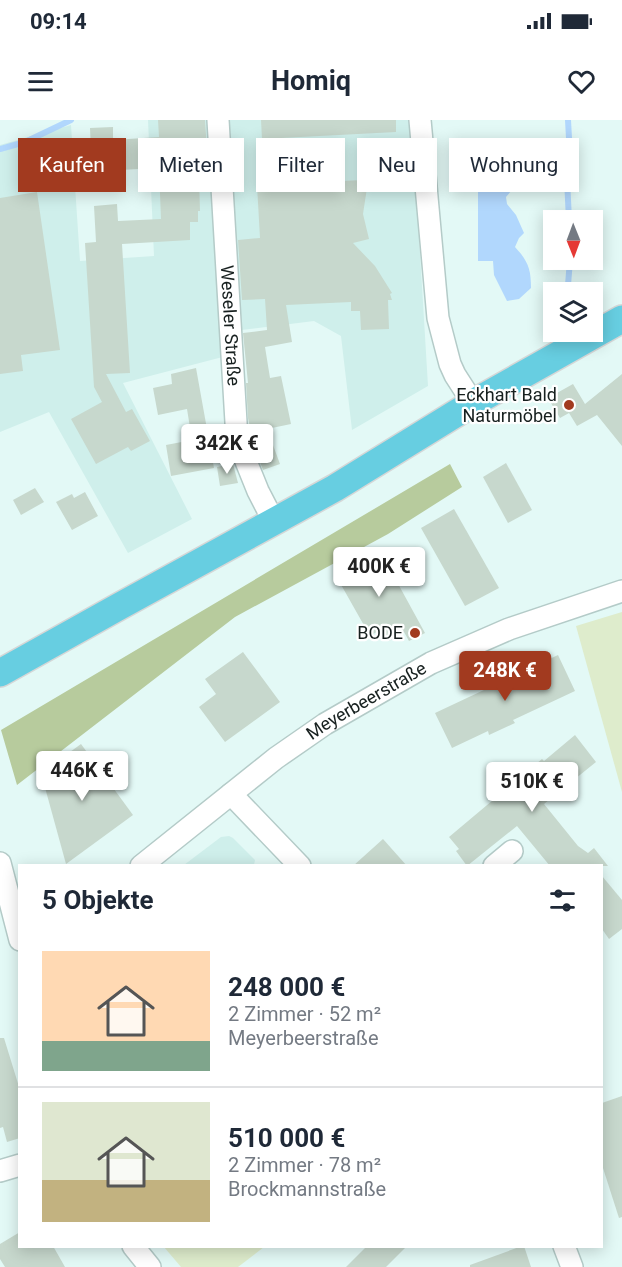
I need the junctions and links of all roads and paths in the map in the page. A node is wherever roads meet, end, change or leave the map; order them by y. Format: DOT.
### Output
graph roads {
  1 [pos="218,120"];
  2 [pos="420,120"];
  3 [pos="622,318"];
  4 [pos="473,403"];
  5 [pos="274,522"];
  6 [pos="622,591"];
  7 [pos="0,673"];
  8 [pos="231,794"];
  9 [pos="512,851"];
  10 [pos="0,862"];
  11 [pos="144,864"];
  12 [pos="298,864"];
  13 [pos="496,864"];
  14 [pos="18,931"];
  15 [pos="18,1166"];
  16 [pos="0,1171"];
  17 [pos="135,1248"];
  18 [pos="565,1248"];
  19 [pos="150,1267"];
  20 [pos="572,1267"];
  1 -- 5 [label="street, Weseler Straße"];
  2 -- 4 [label="street"];
  3 -- 4 [label="main road"];
  4 -- 5 [label="main road"];
  5 -- 7 [label="main road"];
  6 -- 8 [label="street, Meyerbeerstraße"];
  8 -- 11 [label="street, Meyerbeerstraße"];
  8 -- 12 [label="street"];
  9 -- 13 [label="street"];
  10 -- 14 [label="street"];
  15 -- 16 [label="street"];
  17 -- 19 [label="street"];
  18 -- 20 [label="street"];
}
